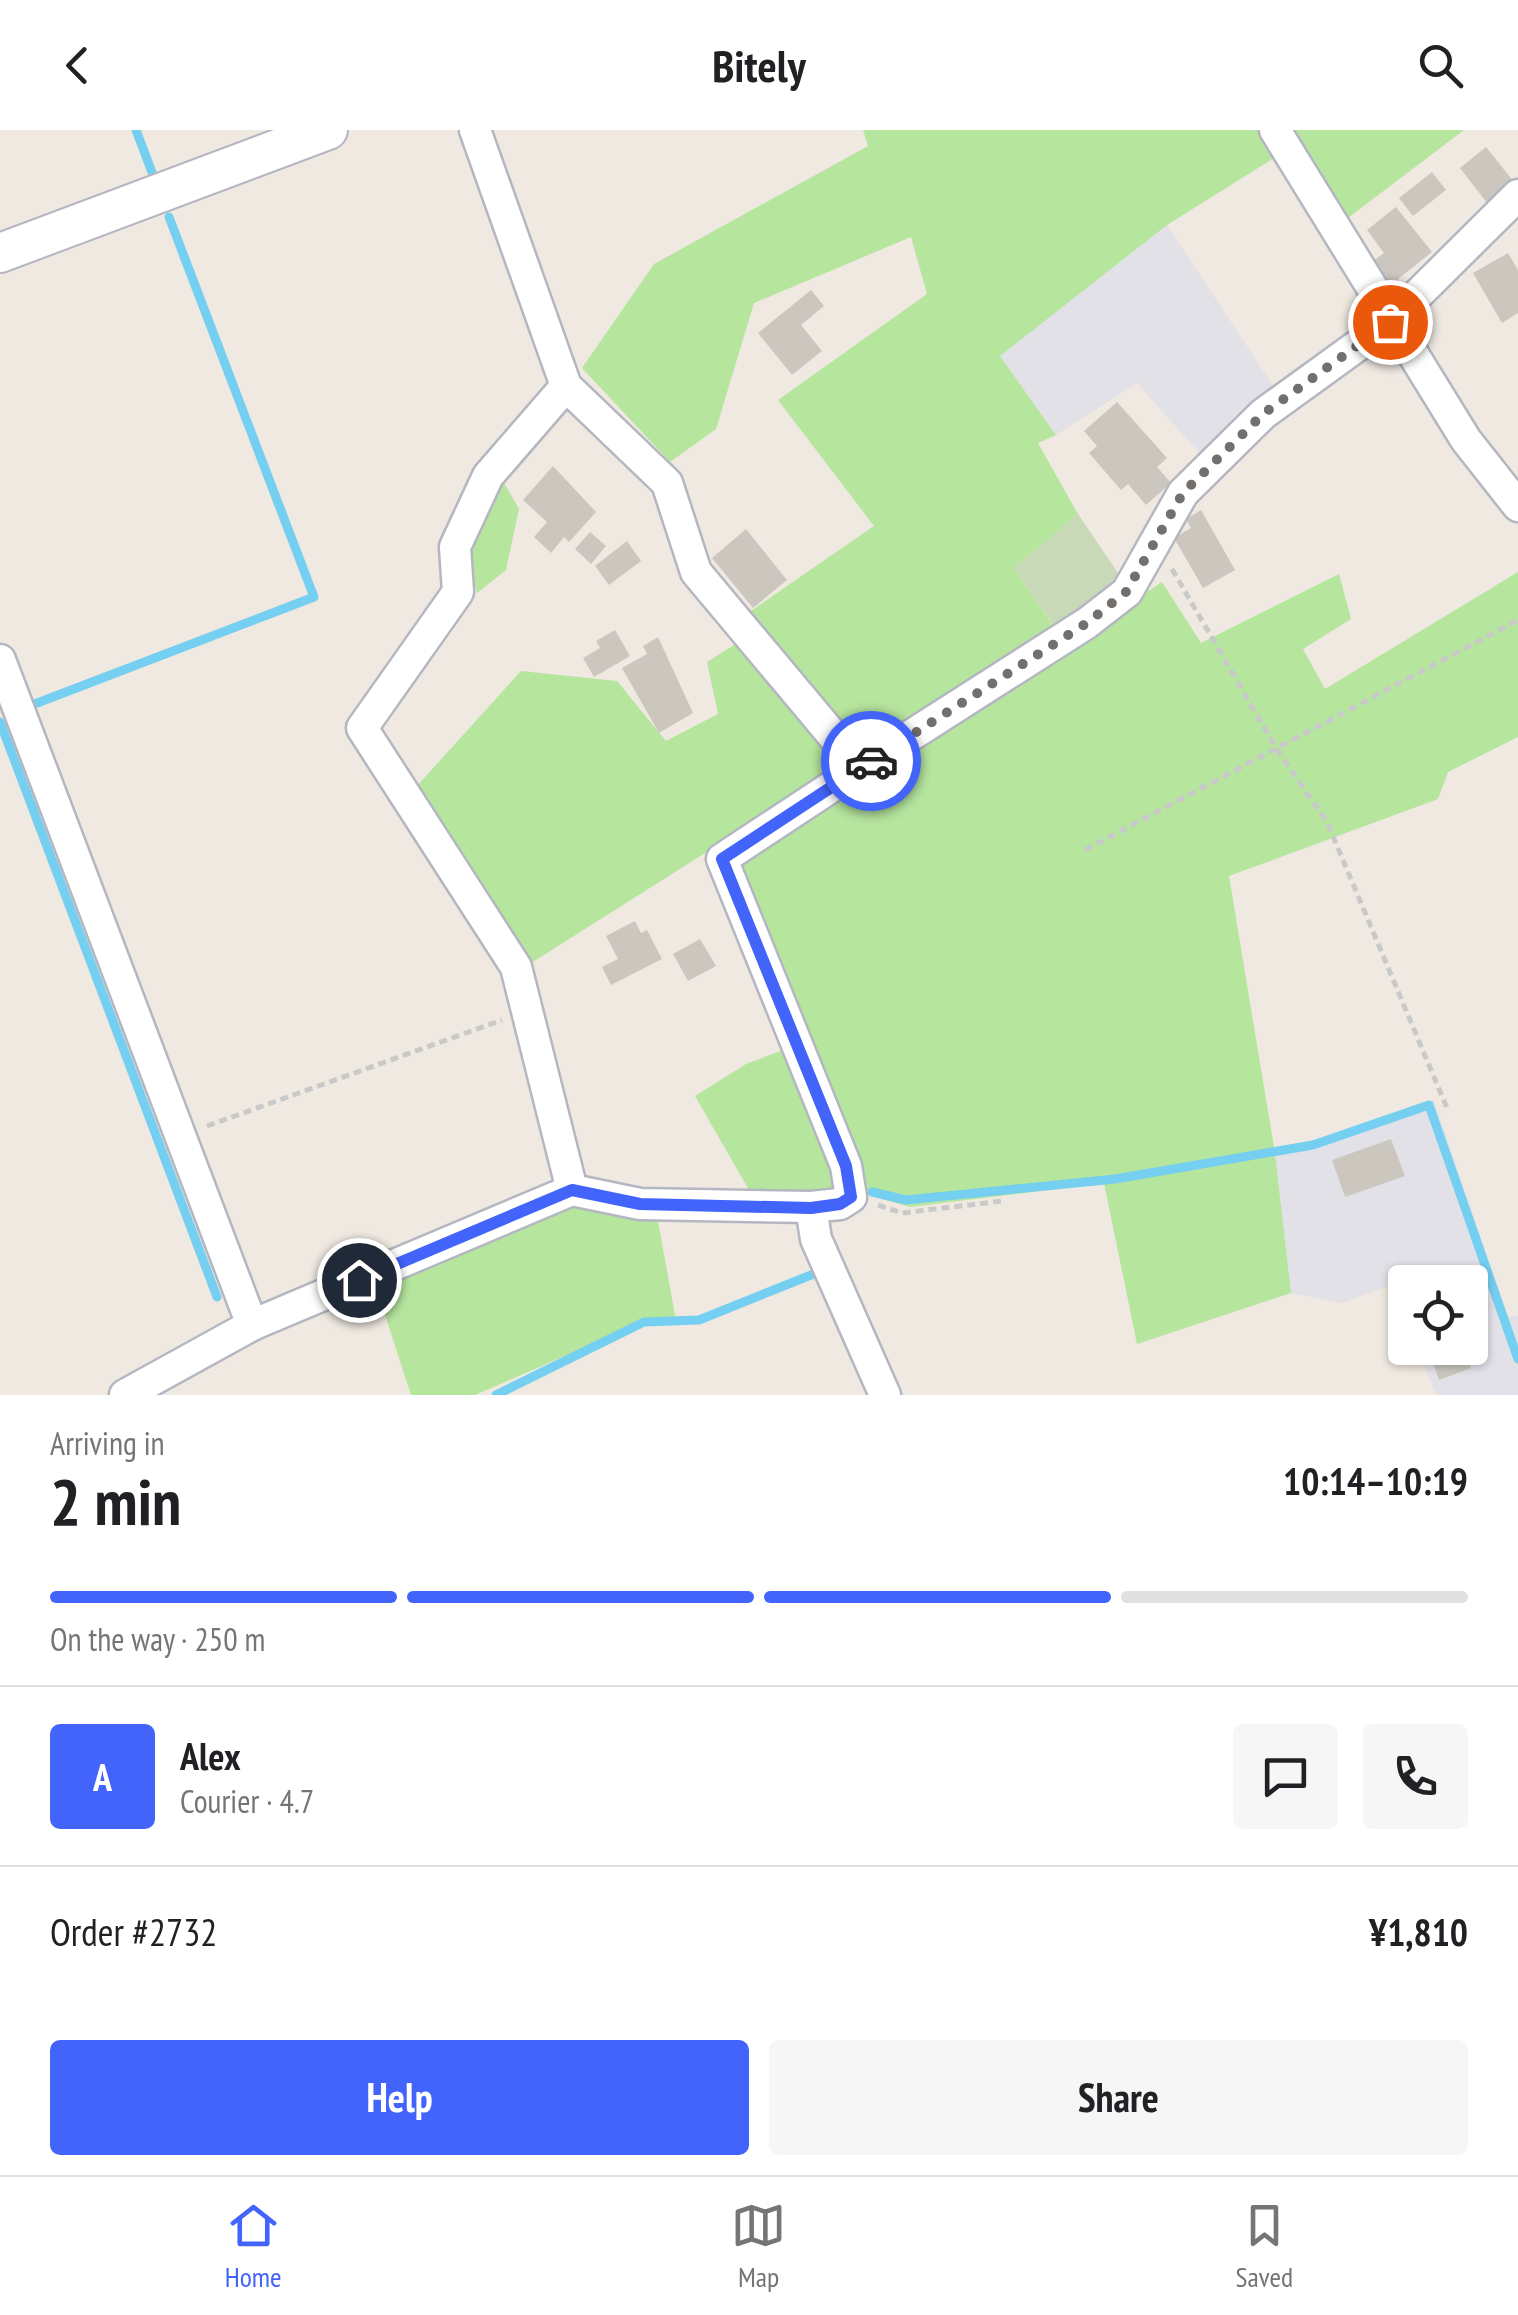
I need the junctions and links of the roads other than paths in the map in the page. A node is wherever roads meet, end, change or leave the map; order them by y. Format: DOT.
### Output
graph roads {
  1 [pos="328,130"];
  2 [pos="475,130"];
  3 [pos="1275,130"];
  4 [pos="1518,195"];
  5 [pos="0,254"];
  6 [pos="1390,322"];
  7 [pos="566,386"];
  8 [pos="1518,506"];
  9 [pos="0,660"];
  10 [pos="860,768"];
  11 [pos="572,1190"];
  12 [pos="811,1208"];
  13 [pos="252,1325"];
  14 [pos="125,1395"];
  15 [pos="884,1395"];
  1 -- 5 [label="street"];
  2 -- 7 [label="street"];
  3 -- 6 [label="street"];
  4 -- 6 [label="street"];
  6 -- 8 [label="street"];
  6 -- 10 [label="street"];
  7 -- 10 [label="street"];
  7 -- 11 [label="street"];
  9 -- 13 [label="street"];
  10 -- 12 [label="street"];
  11 -- 12 [label="street"];
  11 -- 13 [label="street"];
  12 -- 15 [label="street"];
  13 -- 14 [label="street"];
}
